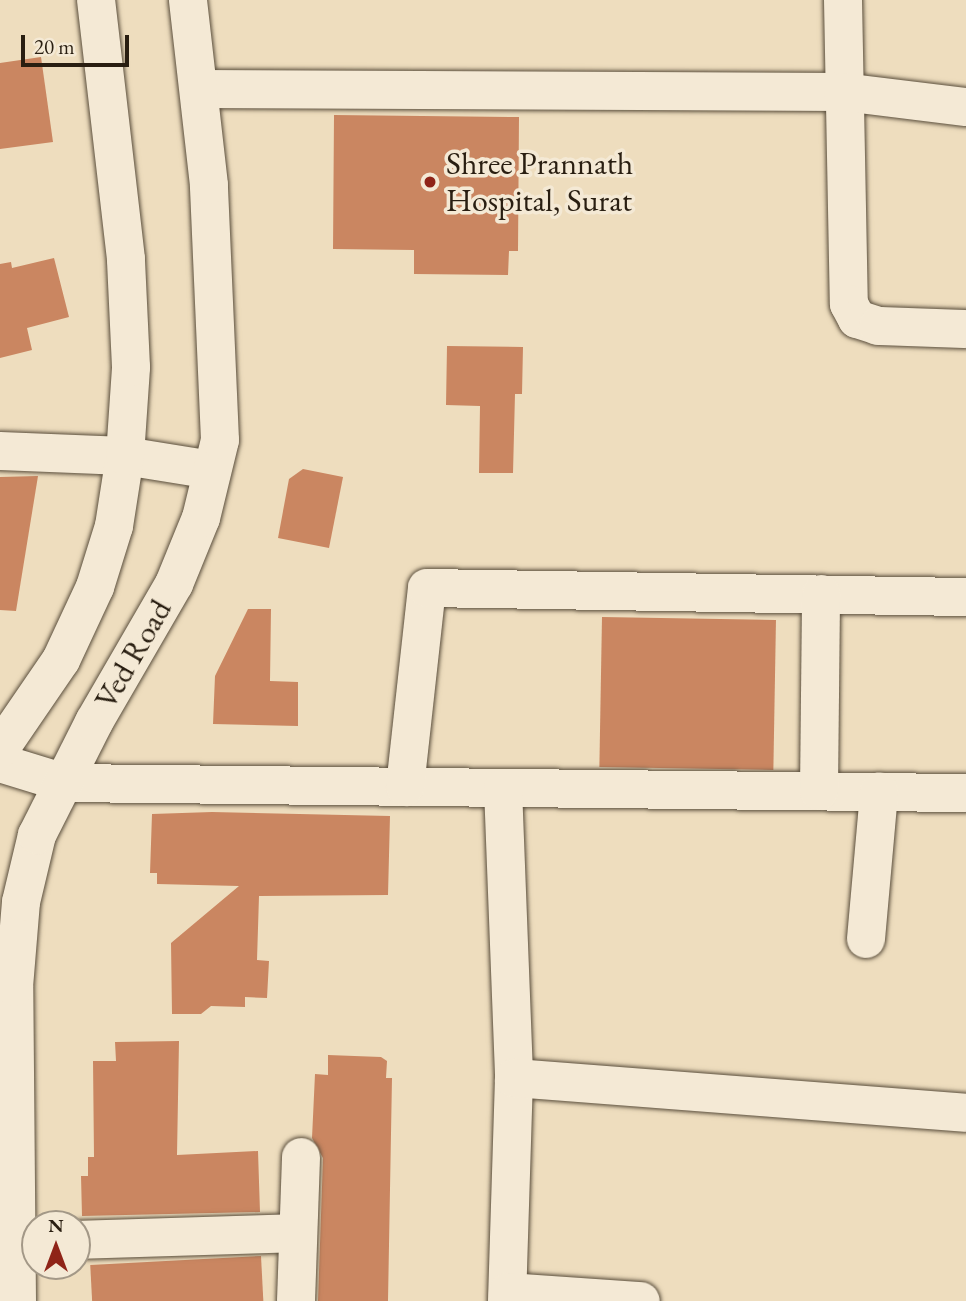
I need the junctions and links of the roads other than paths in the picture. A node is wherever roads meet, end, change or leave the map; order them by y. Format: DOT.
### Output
graph roads {
  1 [pos="96,0"];
  2 [pos="188,0"];
  3 [pos="843,0"];
  4 [pos="200,89"];
  5 [pos="843,92"];
  6 [pos="966,107"];
  7 [pos="966,329"];
  8 [pos="0,452"];
  9 [pos="125,456"];
  10 [pos="212,470"];
  11 [pos="821,594"];
  12 [pos="966,597"];
  13 [pos="0,749"];
  14 [pos="0,764"];
  15 [pos="65,783"];
  16 [pos="405,787"];
  17 [pos="503,788"];
  18 [pos="819,791"];
  19 [pos="879,792"];
  20 [pos="966,793"];
  21 [pos="866,939"];
  22 [pos="514,1078"];
  23 [pos="966,1113"];
  24 [pos="301,1157"];
  25 [pos="24,1210"];
  26 [pos="298,1233"];
  27 [pos="91,1240"];
  28 [pos="21,1275"];
  29 [pos="507,1297"];
  30 [pos="17,1301"];
  31 [pos="296,1301"];
  32 [pos="641,1301"];
  1 -- 9 [label="street, Ved Road"];
  2 -- 4 [label="street, Ved Road"];
  3 -- 5 [label="street"];
  4 -- 5 [label="street"];
  4 -- 10 [label="street, Ved Road"];
  5 -- 6 [label="street"];
  5 -- 7 [label="street"];
  8 -- 9 [label="street"];
  9 -- 10 [label="street"];
  9 -- 13 [label="street, Ved Road"];
  10 -- 15 [label="street, Ved Road"];
  11 -- 12 [label="street"];
  11 -- 16 [label="street"];
  11 -- 18 [label="street"];
  14 -- 15 [label="street"];
  15 -- 16 [label="street"];
  15 -- 25 [label="street, Ved Road"];
  16 -- 17 [label="street"];
  17 -- 18 [label="street"];
  17 -- 22 [label="street"];
  18 -- 19 [label="street"];
  19 -- 20 [label="street"];
  19 -- 21 [label="street"];
  22 -- 23 [label="street"];
  22 -- 29 [label="street"];
  24 -- 26 [label="street"];
  26 -- 27 [label="street"];
  26 -- 31 [label="street"];
  28 -- 30 [label="street, Ved Road"];
  29 -- 32 [label="street"];
}
